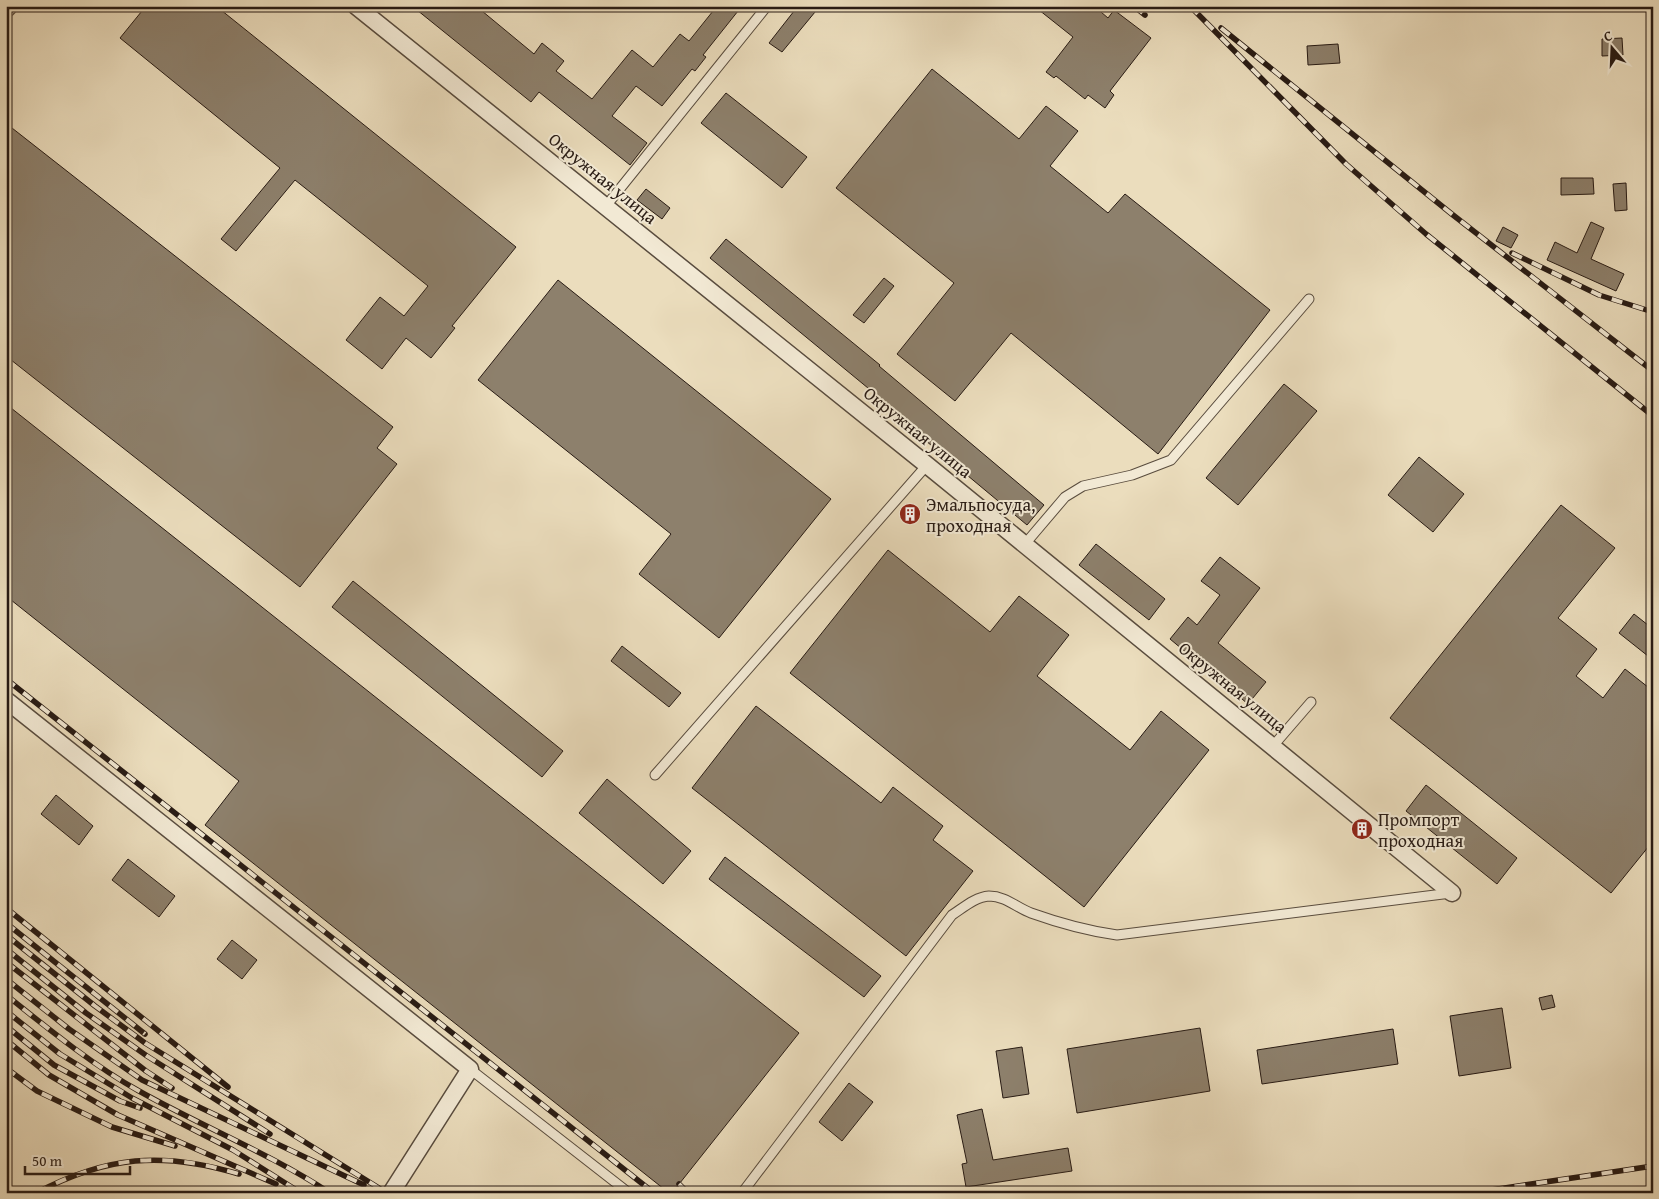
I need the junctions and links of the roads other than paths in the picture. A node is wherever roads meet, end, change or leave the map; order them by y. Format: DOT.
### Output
graph roads {
  1 [pos="9,6"];
  2 [pos="356,6"];
  3 [pos="767,6"];
  4 [pos="6,10"];
  5 [pos="606,206"];
  6 [pos="1309,299"];
  7 [pos="927,465"];
  8 [pos="1024,544"];
  9 [pos="6,700"];
  10 [pos="1311,702"];
  11 [pos="1273,746"];
  12 [pos="655,775"];
  13 [pos="1452,893"];
  14 [pos="470,1070"];
  15 [pos="391,1193"];
  16 [pos="629,1193"];
  17 [pos="742,1193"];
  1 -- 4 [label="street"];
  2 -- 5 [label="street, Окружная улица"];
  3 -- 5 [label="lane"];
  5 -- 7 [label="street, Окружная улица"];
  6 -- 8 [label="lane"];
  7 -- 8 [label="street, Окружная улица"];
  7 -- 12 [label="lane"];
  8 -- 11 [label="street, Окружная улица"];
  9 -- 14 [label="street"];
  10 -- 11 [label="lane"];
  11 -- 13 [label="street, Окружная улица"];
  13 -- 17 [label="lane"];
  14 -- 15 [label="street"];
  14 -- 16 [label="lane"];
}
